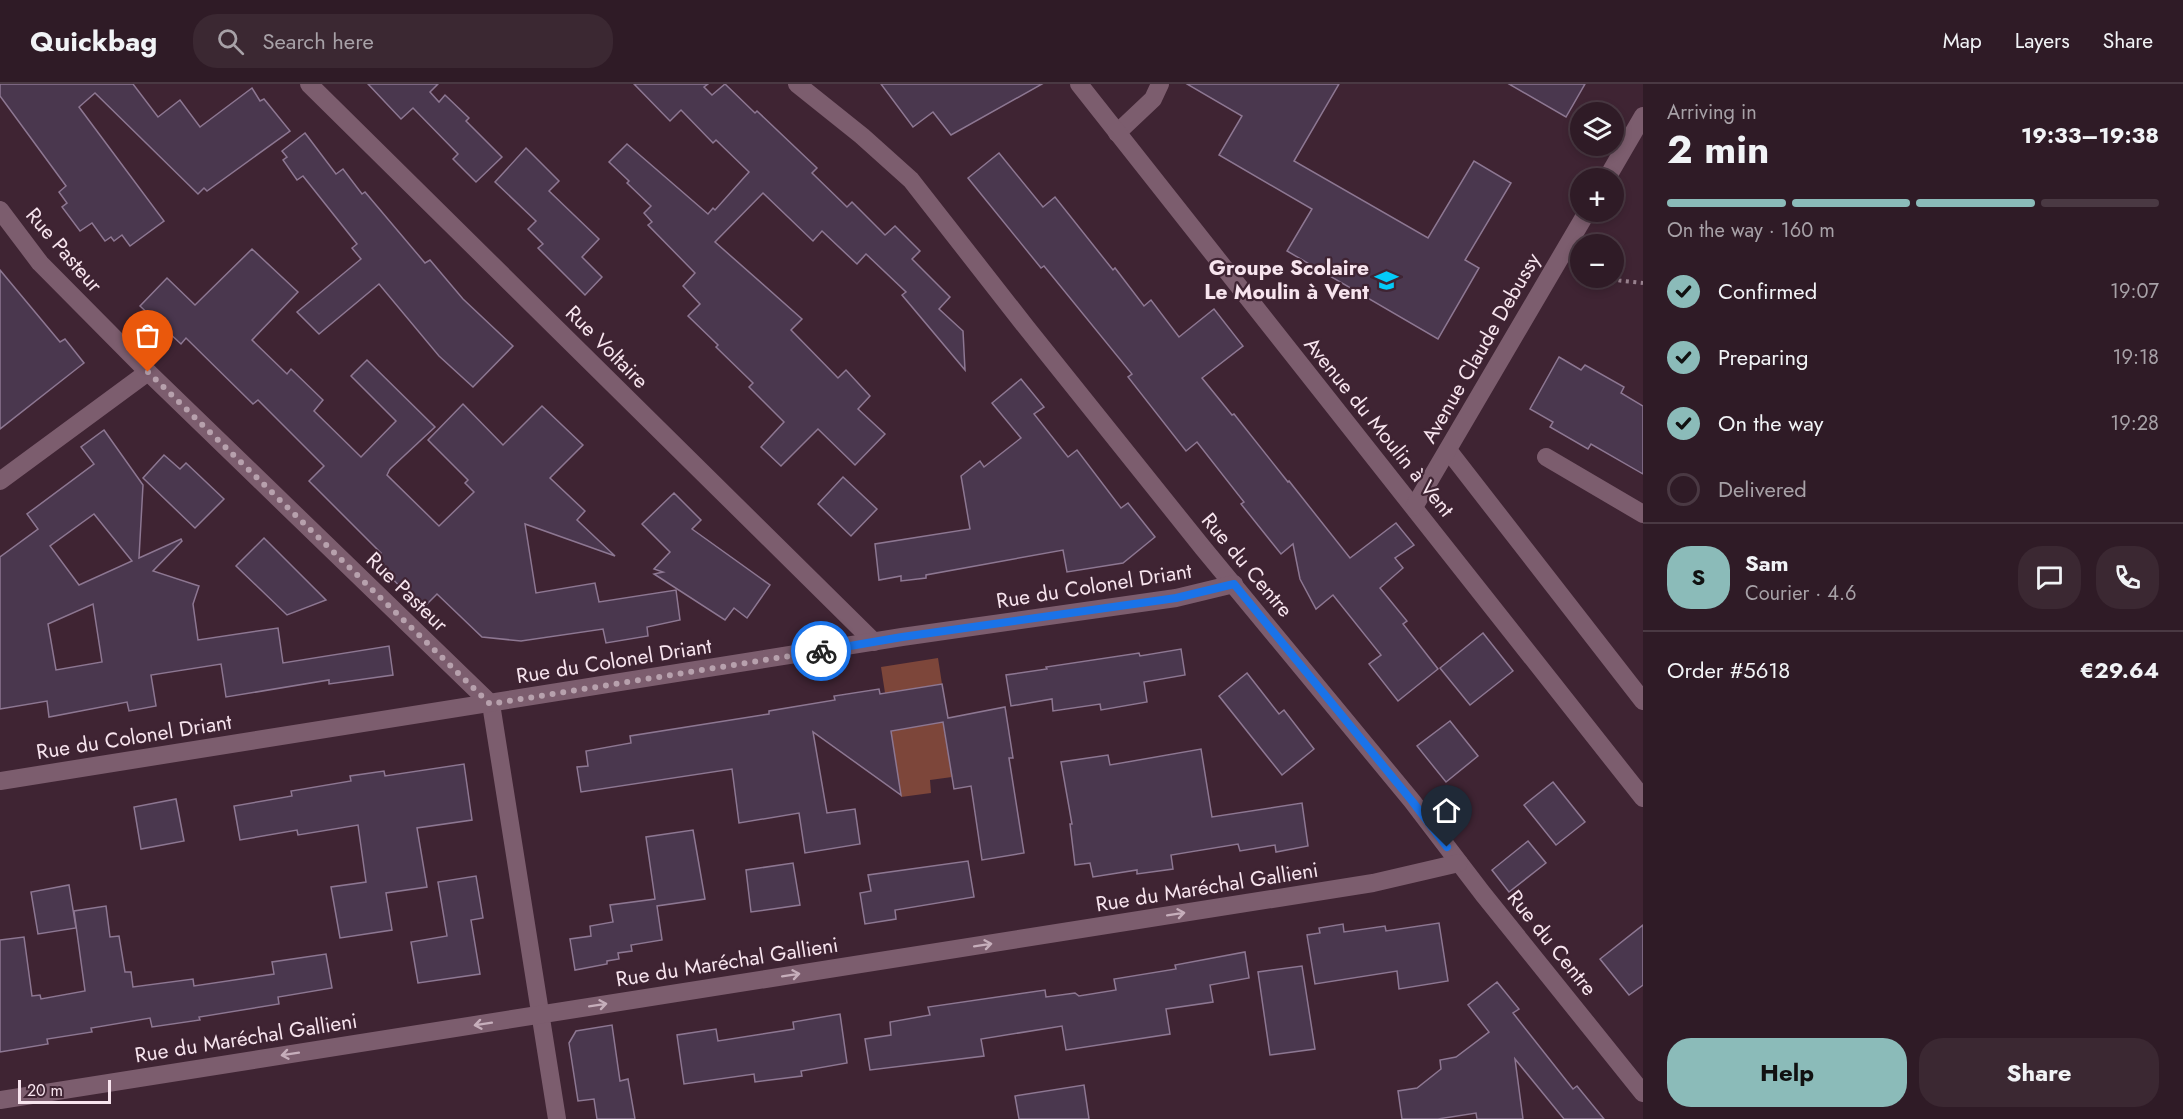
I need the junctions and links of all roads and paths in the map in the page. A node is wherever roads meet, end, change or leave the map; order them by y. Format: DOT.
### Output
graph roads {
  1 [pos="309,84"];
  2 [pos="796,84"];
  3 [pos="1079,84"];
  4 [pos="1160,84"];
  5 [pos="1643,116"];
  6 [pos="1117,133"];
  7 [pos="1612,168"];
  8 [pos="0,210"];
  9 [pos="1581,222"];
  10 [pos="1624,281"];
  11 [pos="1643,283"];
  12 [pos="148,372"];
  13 [pos="1448,450"];
  14 [pos="1546,457"];
  15 [pos="0,481"];
  16 [pos="1414,507"];
  17 [pos="1643,514"];
  18 [pos="1234,584"];
  19 [pos="874,642"];
  20 [pos="1643,701"];
  21 [pos="490,704"];
  22 [pos="0,781"];
  23 [pos="1643,798"];
  24 [pos="1459,863"];
  25 [pos="540,1014"];
  26 [pos="1643,1093"];
  27 [pos="0,1100"];
  28 [pos="557,1119"];
  1 -- 19 [label="street, Rue Voltaire"];
  2 -- 18 [label="street, Rue du Centre"];
  3 -- 6 [label="street, Avenue du Moulin à Vent"];
  4 -- 6 [label="street"];
  5 -- 7 [label="street"];
  6 -- 16 [label="street, Avenue du Moulin à Vent"];
  8 -- 12 [label="street, Rue Pasteur"];
  9 -- 13 [label="street, Avenue Claude Debussy"];
  10 -- 11 [label="path"];
  12 -- 15 [label="street"];
  12 -- 21 [label="street, Rue Pasteur"];
  13 -- 16 [label="street, Avenue Claude Debussy"];
  13 -- 20 [label="street"];
  14 -- 17 [label="street"];
  16 -- 23 [label="street, Avenue du Moulin à Vent"];
  18 -- 19 [label="street, Rue du Colonel Driant"];
  18 -- 24 [label="street, Rue du Centre"];
  19 -- 21 [label="street, Rue du Colonel Driant"];
  21 -- 22 [label="street, Rue du Colonel Driant"];
  21 -- 25 [label="street"];
  25 -- 24 [label="street, Rue du Maréchal Gallieni, one-way"];
  24 -- 26 [label="street, Rue du Centre"];
  25 -- 27 [label="street, Rue du Maréchal Gallieni, one-way"];
  25 -- 28 [label="street"];
}
